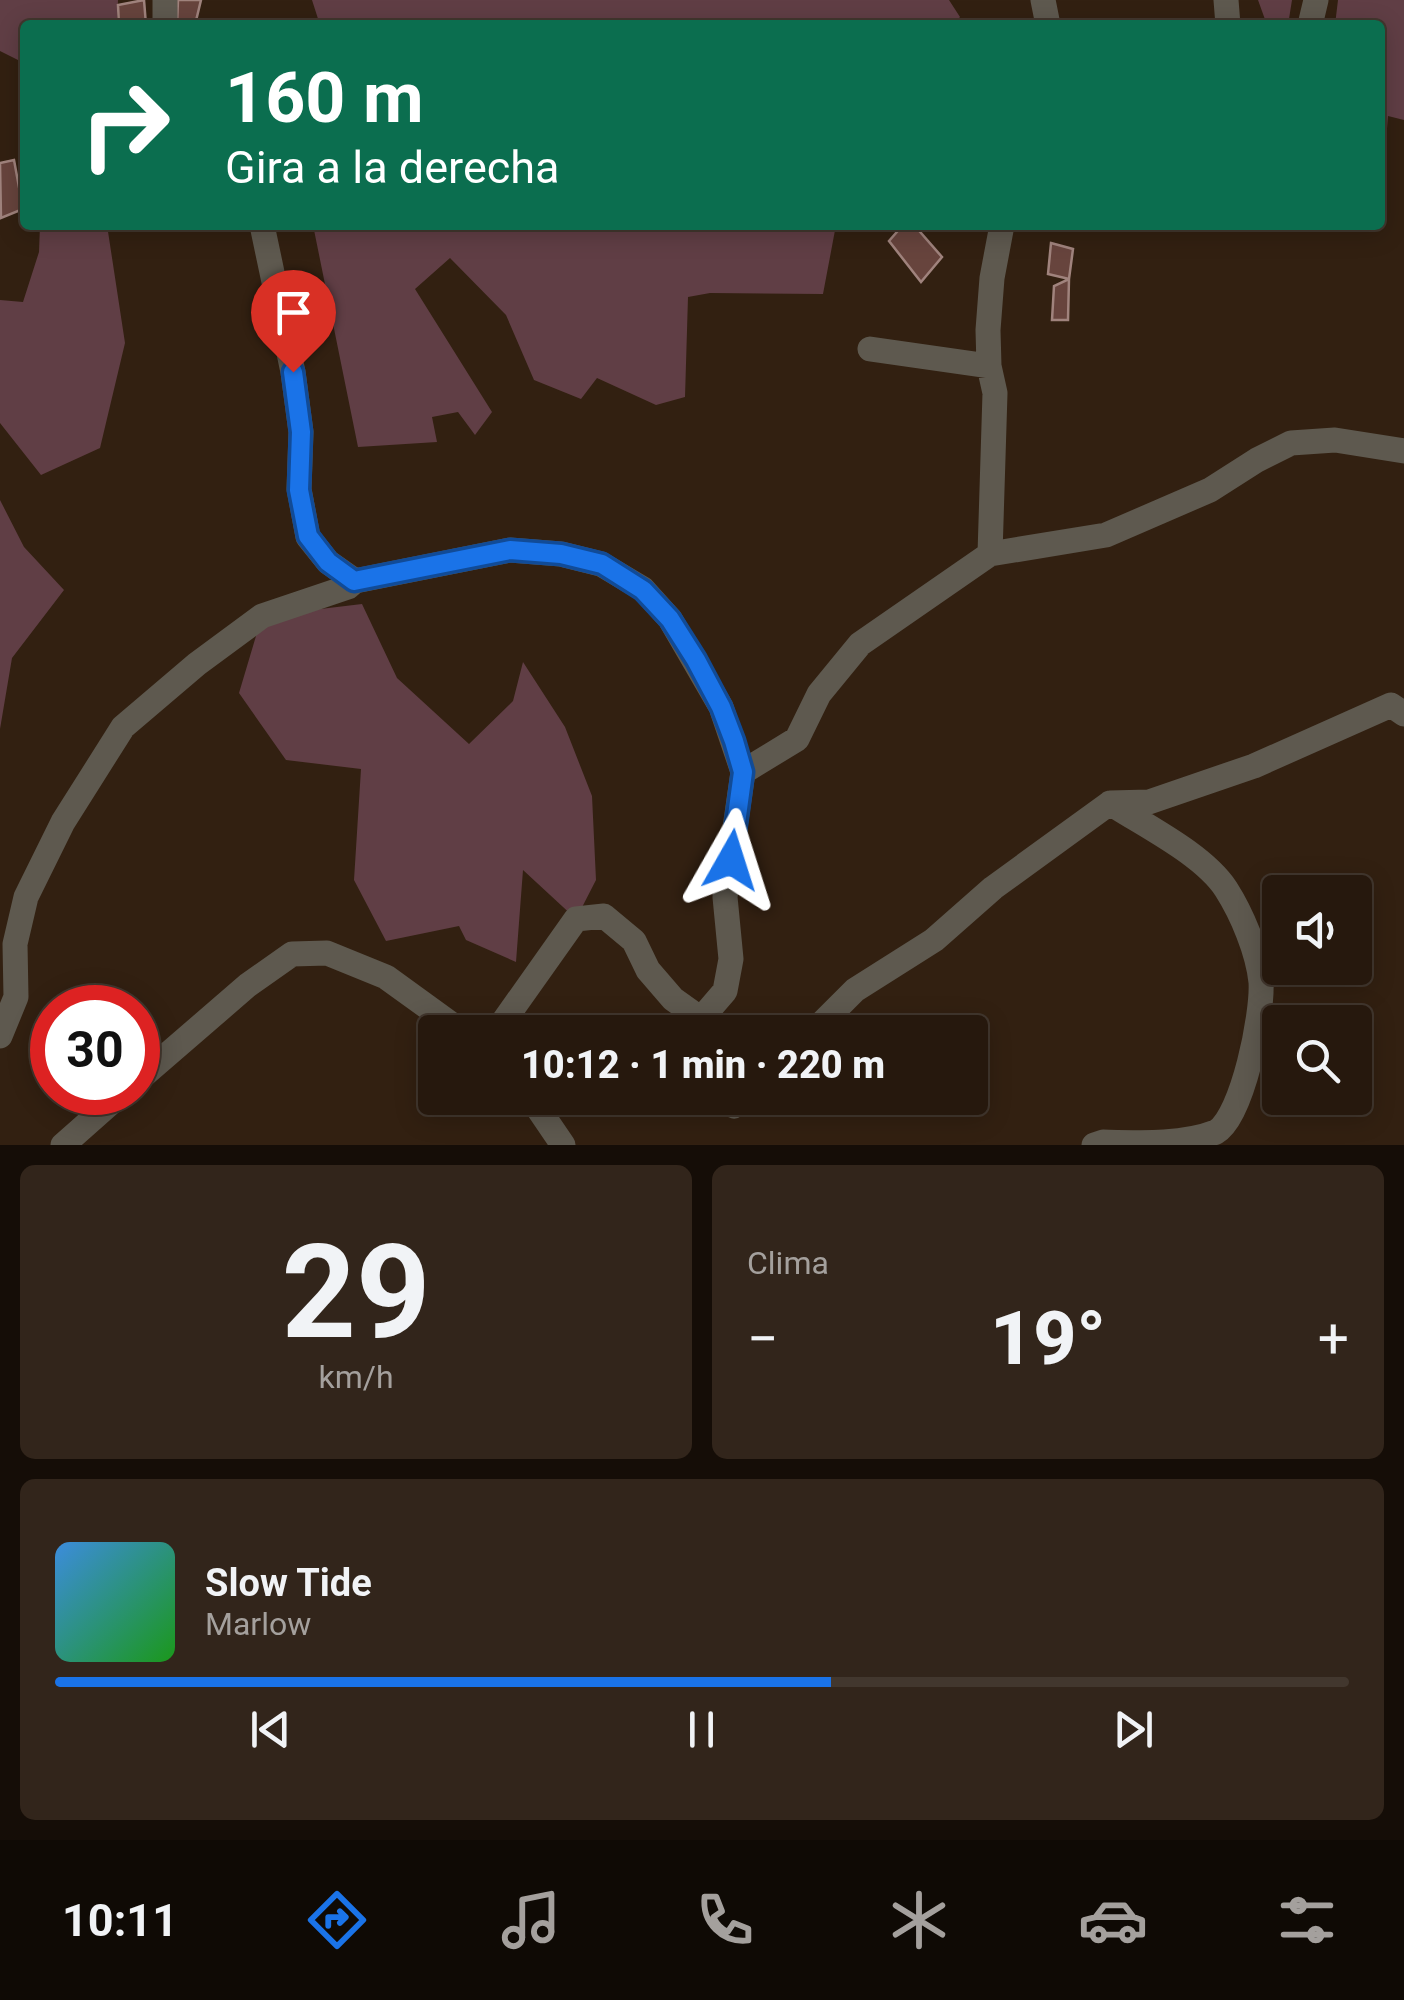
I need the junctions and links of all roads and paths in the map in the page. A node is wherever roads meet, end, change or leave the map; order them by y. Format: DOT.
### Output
graph roads {
  1 [pos="263,230"];
  2 [pos="1001,230"];
  3 [pos="870,349"];
  4 [pos="989,366"];
  5 [pos="1404,450"];
  6 [pos="990,554"];
  7 [pos="354,581"];
  8 [pos="1404,714"];
  9 [pos="743,772"];
  10 [pos="1110,803"];
  11 [pos="439,1015"];
  12 [pos="508,1015"];
  13 [pos="688,1015"];
  14 [pos="707,1015"];
  15 [pos="830,1015"];
  16 [pos="0,1036"];
  17 [pos="160,1061"];
  18 [pos="98,1115"];
  19 [pos="542,1115"];
  20 [pos="64,1145"];
  21 [pos="562,1145"];
  22 [pos="1094,1145"];
  1 -- 7 [label="street"];
  2 -- 4 [label="street"];
  3 -- 4 [label="street"];
  4 -- 6 [label="street"];
  5 -- 6 [label="street"];
  6 -- 9 [label="street"];
  7 -- 9 [label="street"];
  7 -- 16 [label="street"];
  8 -- 10 [label="street"];
  9 -- 14 [label="street"];
  10 -- 15 [label="street"];
  10 -- 22 [label="street"];
  11 -- 17 [label="street"];
  12 -- 13 [label="street"];
  18 -- 20 [label="street"];
  19 -- 21 [label="street"];
}
